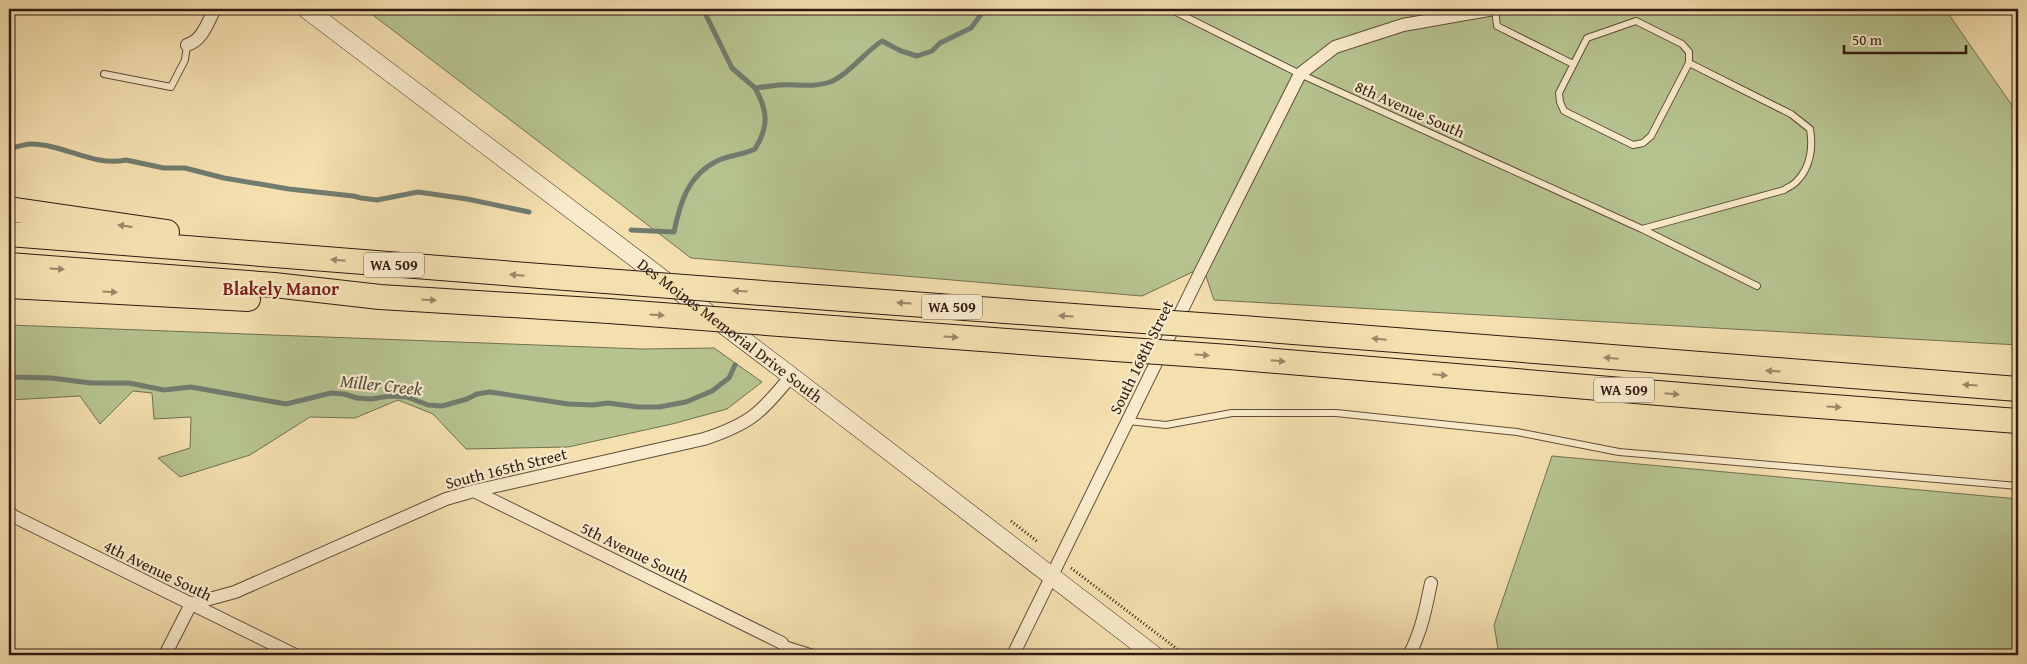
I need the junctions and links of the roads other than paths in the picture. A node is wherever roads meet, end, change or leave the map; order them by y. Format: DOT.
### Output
graph roads {
  1 [pos="215,9"];
  2 [pos="306,9"];
  3 [pos="1170,9"];
  4 [pos="1495,9"];
  5 [pos="187,45"];
  6 [pos="1689,63"];
  7 [pos="1573,64"];
  8 [pos="104,74"];
  9 [pos="1300,74"];
  10 [pos="9,209"];
  11 [pos="1642,229"];
  12 [pos="9,234"];
  13 [pos="223,251"];
  14 [pos="9,265"];
  15 [pos="9,286"];
  16 [pos="1757,286"];
  17 [pos="380,297"];
  18 [pos="790,376"];
  19 [pos="2018,389"];
  20 [pos="2018,420"];
  21 [pos="1128,421"];
  22 [pos="2018,486"];
  23 [pos="474,490"];
  24 [pos="9,511"];
  25 [pos="1051,578"];
  26 [pos="1431,583"];
  27 [pos="191,604"];
  28 [pos="782,643"];
  29 [pos="165,655"];
  30 [pos="295,655"];
  31 [pos="790,655"];
  32 [pos="820,655"];
  33 [pos="1013,655"];
  34 [pos="1154,655"];
  35 [pos="1409,655"];
  1 -- 5 [label="street"];
  2 -- 18 [label="main road, Des Moines Memorial Drive South"];
  3 -- 9 [label="lane, 8th Avenue South"];
  4 -- 7 [label="lane"];
  4 -- 9 [label="street"];
  5 -- 8 [label="lane"];
  6 -- 7 [label="lane"];
  6 -- 7 [label="lane"];
  6 -- 11 [label="lane"];
  9 -- 11 [label="lane, 8th Avenue South"];
  9 -- 21 [label="street, South 168th Street"];
  13 -- 10 [label="highway, one-way"];
  11 -- 16 [label="lane, 8th Avenue South"];
  12 -- 13 [label="highway, WA 509"];
  19 -- 13 [label="highway, WA 509, one-way, bridge"];
  14 -- 17 [label="highway, WA 509, one-way"];
  15 -- 17 [label="highway, one-way"];
  17 -- 20 [label="highway, WA 509, one-way, bridge"];
  18 -- 23 [label="street, South 165th Street"];
  18 -- 25 [label="main road, Des Moines Memorial Drive South"];
  21 -- 22 [label="lane"];
  21 -- 25 [label="street, South 168th Street"];
  23 -- 27 [label="street, South 165th Street"];
  23 -- 28 [label="street, 5th Avenue South"];
  24 -- 27 [label="street, 4th Avenue South"];
  25 -- 33 [label="street, South 168th Street"];
  25 -- 34 [label="main road, Des Moines Memorial Drive South"];
  26 -- 35 [label="street"];
  27 -- 29 [label="street"];
  27 -- 30 [label="street, 4th Avenue South"];
  28 -- 31 [label="lane"];
  28 -- 32 [label="lane"];
}
